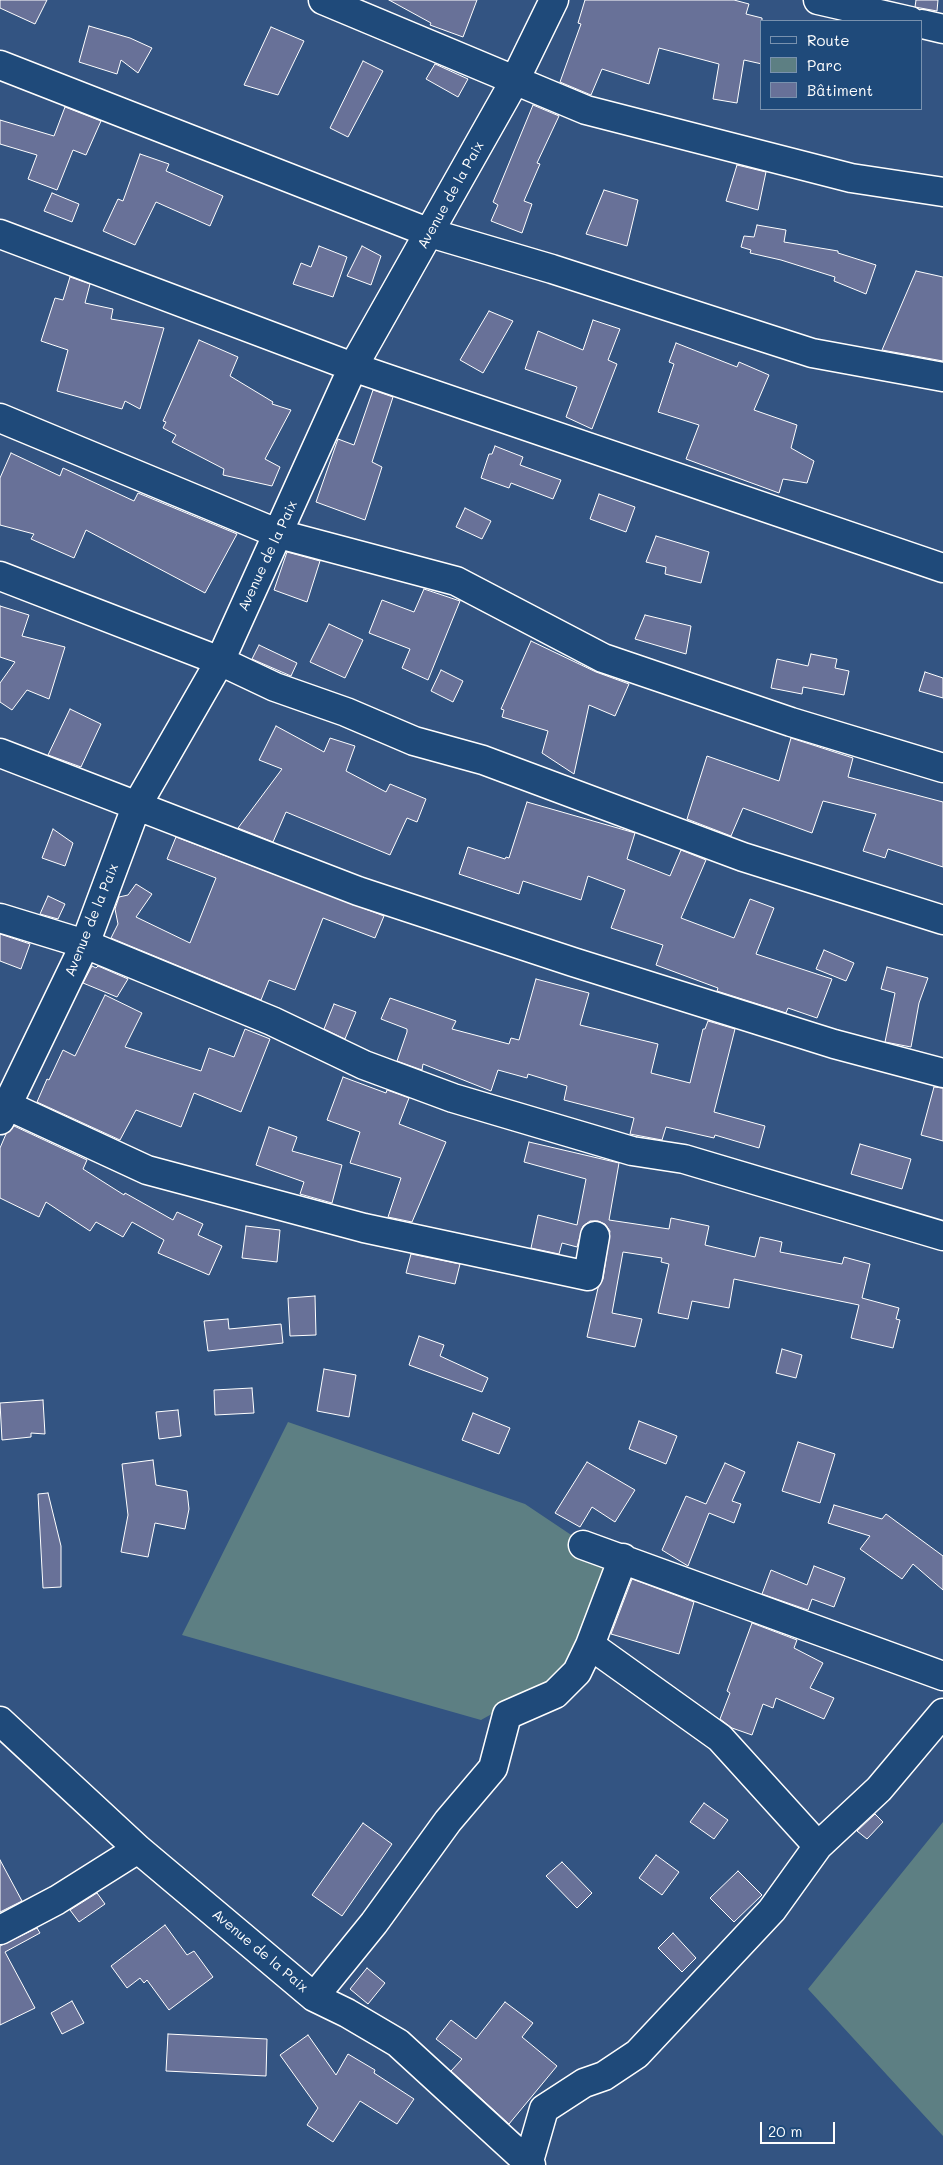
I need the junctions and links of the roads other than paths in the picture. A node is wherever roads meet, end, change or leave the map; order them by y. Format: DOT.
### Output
graph roads {
  1 [pos="323,0"];
  2 [pos="554,0"];
  3 [pos="818,0"];
  4 [pos="906,20"];
  5 [pos="923,24"];
  6 [pos="943,29"];
  7 [pos="0,64"];
  8 [pos="514,82"];
  9 [pos="943,192"];
  10 [pos="430,233"];
  11 [pos="0,234"];
  12 [pos="353,367"];
  13 [pos="943,377"];
  14 [pos="0,418"];
  15 [pos="279,534"];
  16 [pos="943,568"];
  17 [pos="0,576"];
  18 [pos="220,661"];
  19 [pos="0,753"];
  20 [pos="943,768"];
  21 [pos="136,807"];
  22 [pos="0,918"];
  23 [pos="943,920"];
  24 [pos="86,944"];
  25 [pos="943,1073"];
  26 [pos="2,1109"];
  27 [pos="595,1236"];
  28 [pos="943,1236"];
  29 [pos="583,1545"];
  30 [pos="623,1558"];
  31 [pos="590,1644"];
  32 [pos="943,1676"];
  33 [pos="943,1713"];
  34 [pos="0,1721"];
  35 [pos="818,1846"];
  36 [pos="138,1849"];
  37 [pos="0,1930"];
  38 [pos="314,1997"];
  39 [pos="530,2163"];
  1 -- 8 [label="street"];
  2 -- 8 [label="street, Avenue de la Paix"];
  3 -- 4 [label="street"];
  5 -- 6 [label="street"];
  7 -- 10 [label="street"];
  8 -- 9 [label="street"];
  8 -- 10 [label="street, Avenue de la Paix"];
  10 -- 12 [label="street, Avenue de la Paix"];
  10 -- 13 [label="street"];
  11 -- 12 [label="street"];
  12 -- 15 [label="street, Avenue de la Paix"];
  12 -- 16 [label="street"];
  14 -- 15 [label="street"];
  15 -- 18 [label="street, Avenue de la Paix"];
  15 -- 20 [label="street"];
  17 -- 18 [label="street"];
  18 -- 21 [label="street, Avenue de la Paix"];
  18 -- 23 [label="street"];
  19 -- 21 [label="street"];
  21 -- 24 [label="street, Avenue de la Paix"];
  21 -- 25 [label="street"];
  22 -- 24 [label="street"];
  24 -- 26 [label="street, Avenue de la Paix"];
  24 -- 28 [label="street"];
  26 -- 27 [label="street"];
  29 -- 30 [label="street"];
  30 -- 31 [label="street"];
  30 -- 32 [label="street"];
  31 -- 35 [label="street"];
  31 -- 38 [label="street"];
  33 -- 35 [label="street"];
  34 -- 36 [label="street, Avenue de la Paix"];
  35 -- 39 [label="street"];
  36 -- 37 [label="street"];
  36 -- 38 [label="street, Avenue de la Paix"];
  38 -- 39 [label="street, Avenue de la Paix"];
}
